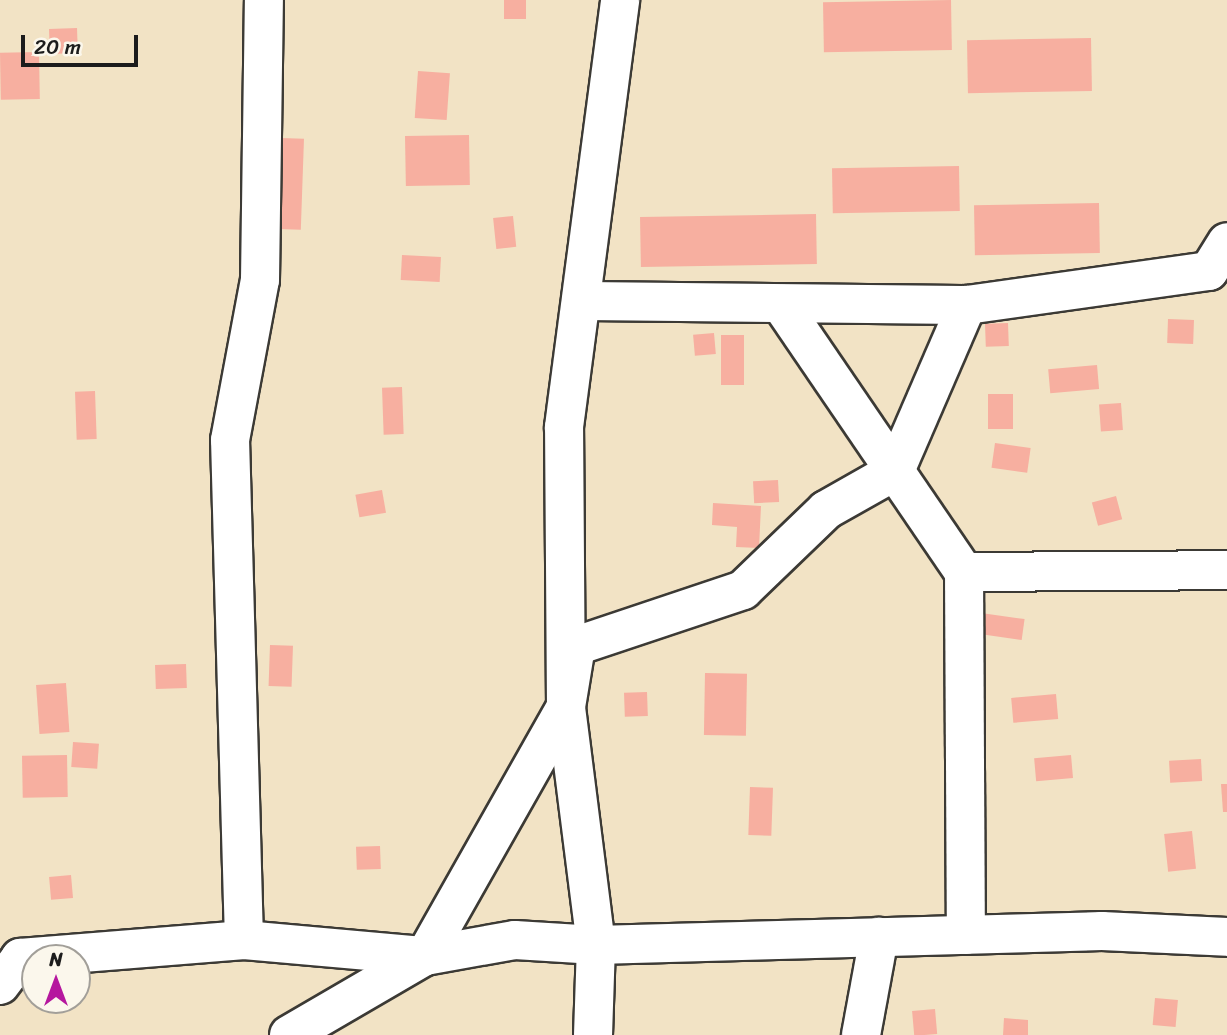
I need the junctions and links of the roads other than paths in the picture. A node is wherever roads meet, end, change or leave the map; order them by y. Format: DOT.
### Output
graph roads {
  1 [pos="264,0"];
  2 [pos="620,0"];
  3 [pos="1227,242"];
  4 [pos="581,301"];
  5 [pos="781,304"];
  6 [pos="967,305"];
  7 [pos="895,471"];
  8 [pos="1227,570"];
  9 [pos="964,572"];
  10 [pos="566,707"];
  11 [pos="966,934"];
  12 [pos="879,937"];
  13 [pos="1227,937"];
  14 [pos="244,940"];
  15 [pos="596,945"];
  16 [pos="425,956"];
  17 [pos="0,985"];
  18 [pos="289,1035"];
  19 [pos="593,1035"];
  20 [pos="861,1035"];
  1 -- 14 [label="street"];
  2 -- 4 [label="street"];
  3 -- 6 [label="street"];
  4 -- 5 [label="street"];
  4 -- 10 [label="street"];
  5 -- 6 [label="street"];
  5 -- 7 [label="street"];
  6 -- 7 [label="street"];
  7 -- 9 [label="street"];
  7 -- 10 [label="street"];
  8 -- 9 [label="street"];
  9 -- 11 [label="street"];
  10 -- 15 [label="street"];
  10 -- 16 [label="street"];
  11 -- 12 [label="street"];
  11 -- 13 [label="street"];
  12 -- 15 [label="street"];
  12 -- 20 [label="street"];
  14 -- 16 [label="street"];
  14 -- 17 [label="street"];
  15 -- 16 [label="street"];
  15 -- 19 [label="street"];
  16 -- 18 [label="street"];
}
